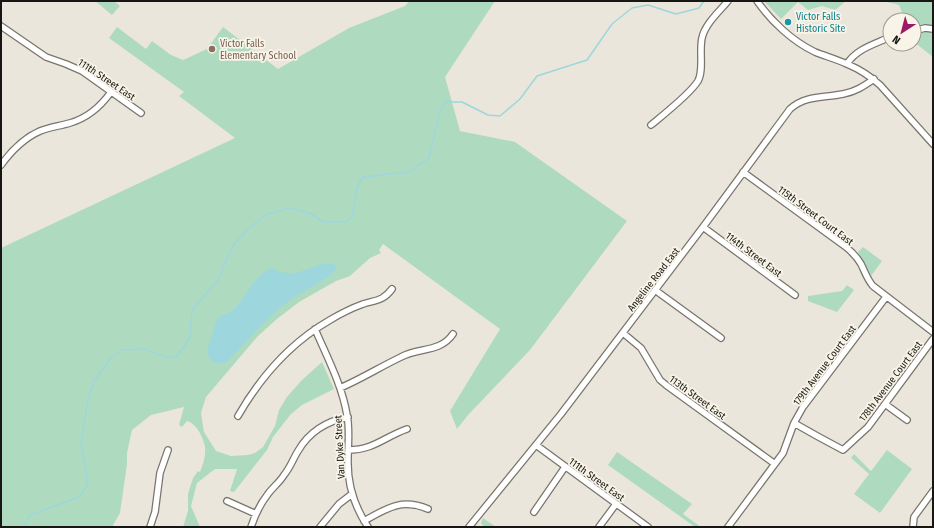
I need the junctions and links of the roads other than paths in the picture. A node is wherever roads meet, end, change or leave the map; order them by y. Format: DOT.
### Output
graph roads {
  1 [pos="728,1"];
  2 [pos="757,1"];
  3 [pos="1,26"];
  4 [pos="922,29"];
  5 [pos="933,29"];
  6 [pos="882,41"];
  7 [pos="847,64"];
  8 [pos="874,80"];
  9 [pos="111,92"];
  10 [pos="141,113"];
  11 [pos="651,125"];
  12 [pos="933,144"];
  13 [pos="1,165"];
  14 [pos="743,172"];
  15 [pos="704,228"];
  16 [pos="392,289"];
  17 [pos="655,290"];
  18 [pos="794,295"];
  19 [pos="886,297"];
  20 [pos="315,329"];
  21 [pos="933,332"];
  22 [pos="623,333"];
  23 [pos="453,334"];
  24 [pos="721,338"];
  25 [pos="933,339"];
  26 [pos="340,388"];
  27 [pos="886,404"];
  28 [pos="238,416"];
  29 [pos="348,417"];
  30 [pos="907,420"];
  31 [pos="794,423"];
  32 [pos="407,430"];
  33 [pos="536,445"];
  34 [pos="168,450"];
  35 [pos="348,450"];
  36 [pos="775,464"];
  37 [pos="565,467"];
  38 [pos="933,491"];
  39 [pos="352,494"];
  40 [pos="227,501"];
  41 [pos="616,504"];
  42 [pos="428,509"];
  43 [pos="534,512"];
  44 [pos="256,514"];
  45 [pos="364,521"];
  46 [pos="471,525"];
  47 [pos="150,527"];
  48 [pos="251,527"];
  49 [pos="320,527"];
  50 [pos="368,527"];
  51 [pos="478,527"];
  52 [pos="599,527"];
  53 [pos="648,527"];
  54 [pos="728,527"];
  55 [pos="913,527"];
  1 -- 11 [label="street"];
  2 -- 7 [label="street"];
  3 -- 9 [label="street, 111th Street East"];
  4 -- 5 [label="street"];
  6 -- 7 [label="street"];
  7 -- 8 [label="street"];
  8 -- 12 [label="street"];
  8 -- 14 [label="street, Angeline Road East"];
  9 -- 10 [label="street, 111th Street East"];
  9 -- 13 [label="street"];
  14 -- 15 [label="street, Angeline Road East"];
  14 -- 19 [label="street, 115th Street Court East"];
  15 -- 17 [label="street, Angeline Road East"];
  15 -- 18 [label="street, 114th Street East"];
  16 -- 20 [label="street"];
  17 -- 22 [label="street, Angeline Road East"];
  17 -- 24 [label="street"];
  19 -- 21 [label="street, 115th Street Court East"];
  19 -- 31 [label="street, 179th Avenue Court East"];
  20 -- 26 [label="street"];
  20 -- 28 [label="street"];
  22 -- 33 [label="street, Angeline Road East"];
  22 -- 36 [label="street, 113th Street East"];
  23 -- 26 [label="street"];
  25 -- 27 [label="street, 178th Avenue Court East"];
  26 -- 29 [label="street, Van Dyke Street"];
  27 -- 30 [label="street"];
  27 -- 31 [label="street, 178th Avenue Court East"];
  29 -- 35 [label="street, Van Dyke Street"];
  29 -- 44 [label="street"];
  31 -- 36 [label="street, 179th Avenue Court East"];
  32 -- 35 [label="street"];
  33 -- 37 [label="street, 111th Street East"];
  33 -- 46 [label="street, Angeline Road East"];
  34 -- 47 [label="street"];
  35 -- 39 [label="street, Van Dyke Street"];
  36 -- 54 [label="street, 179th Avenue Court East"];
  37 -- 41 [label="street, 111th Street East"];
  37 -- 43 [label="street"];
  38 -- 55 [label="street"];
  39 -- 45 [label="street, Van Dyke Street"];
  39 -- 49 [label="street"];
  40 -- 44 [label="street"];
  41 -- 52 [label="street"];
  41 -- 53 [label="street, 111th Street East"];
  42 -- 45 [label="street"];
  44 -- 48 [label="street"];
  45 -- 50 [label="street, Van Dyke Street"];
  46 -- 51 [label="street"];
}
